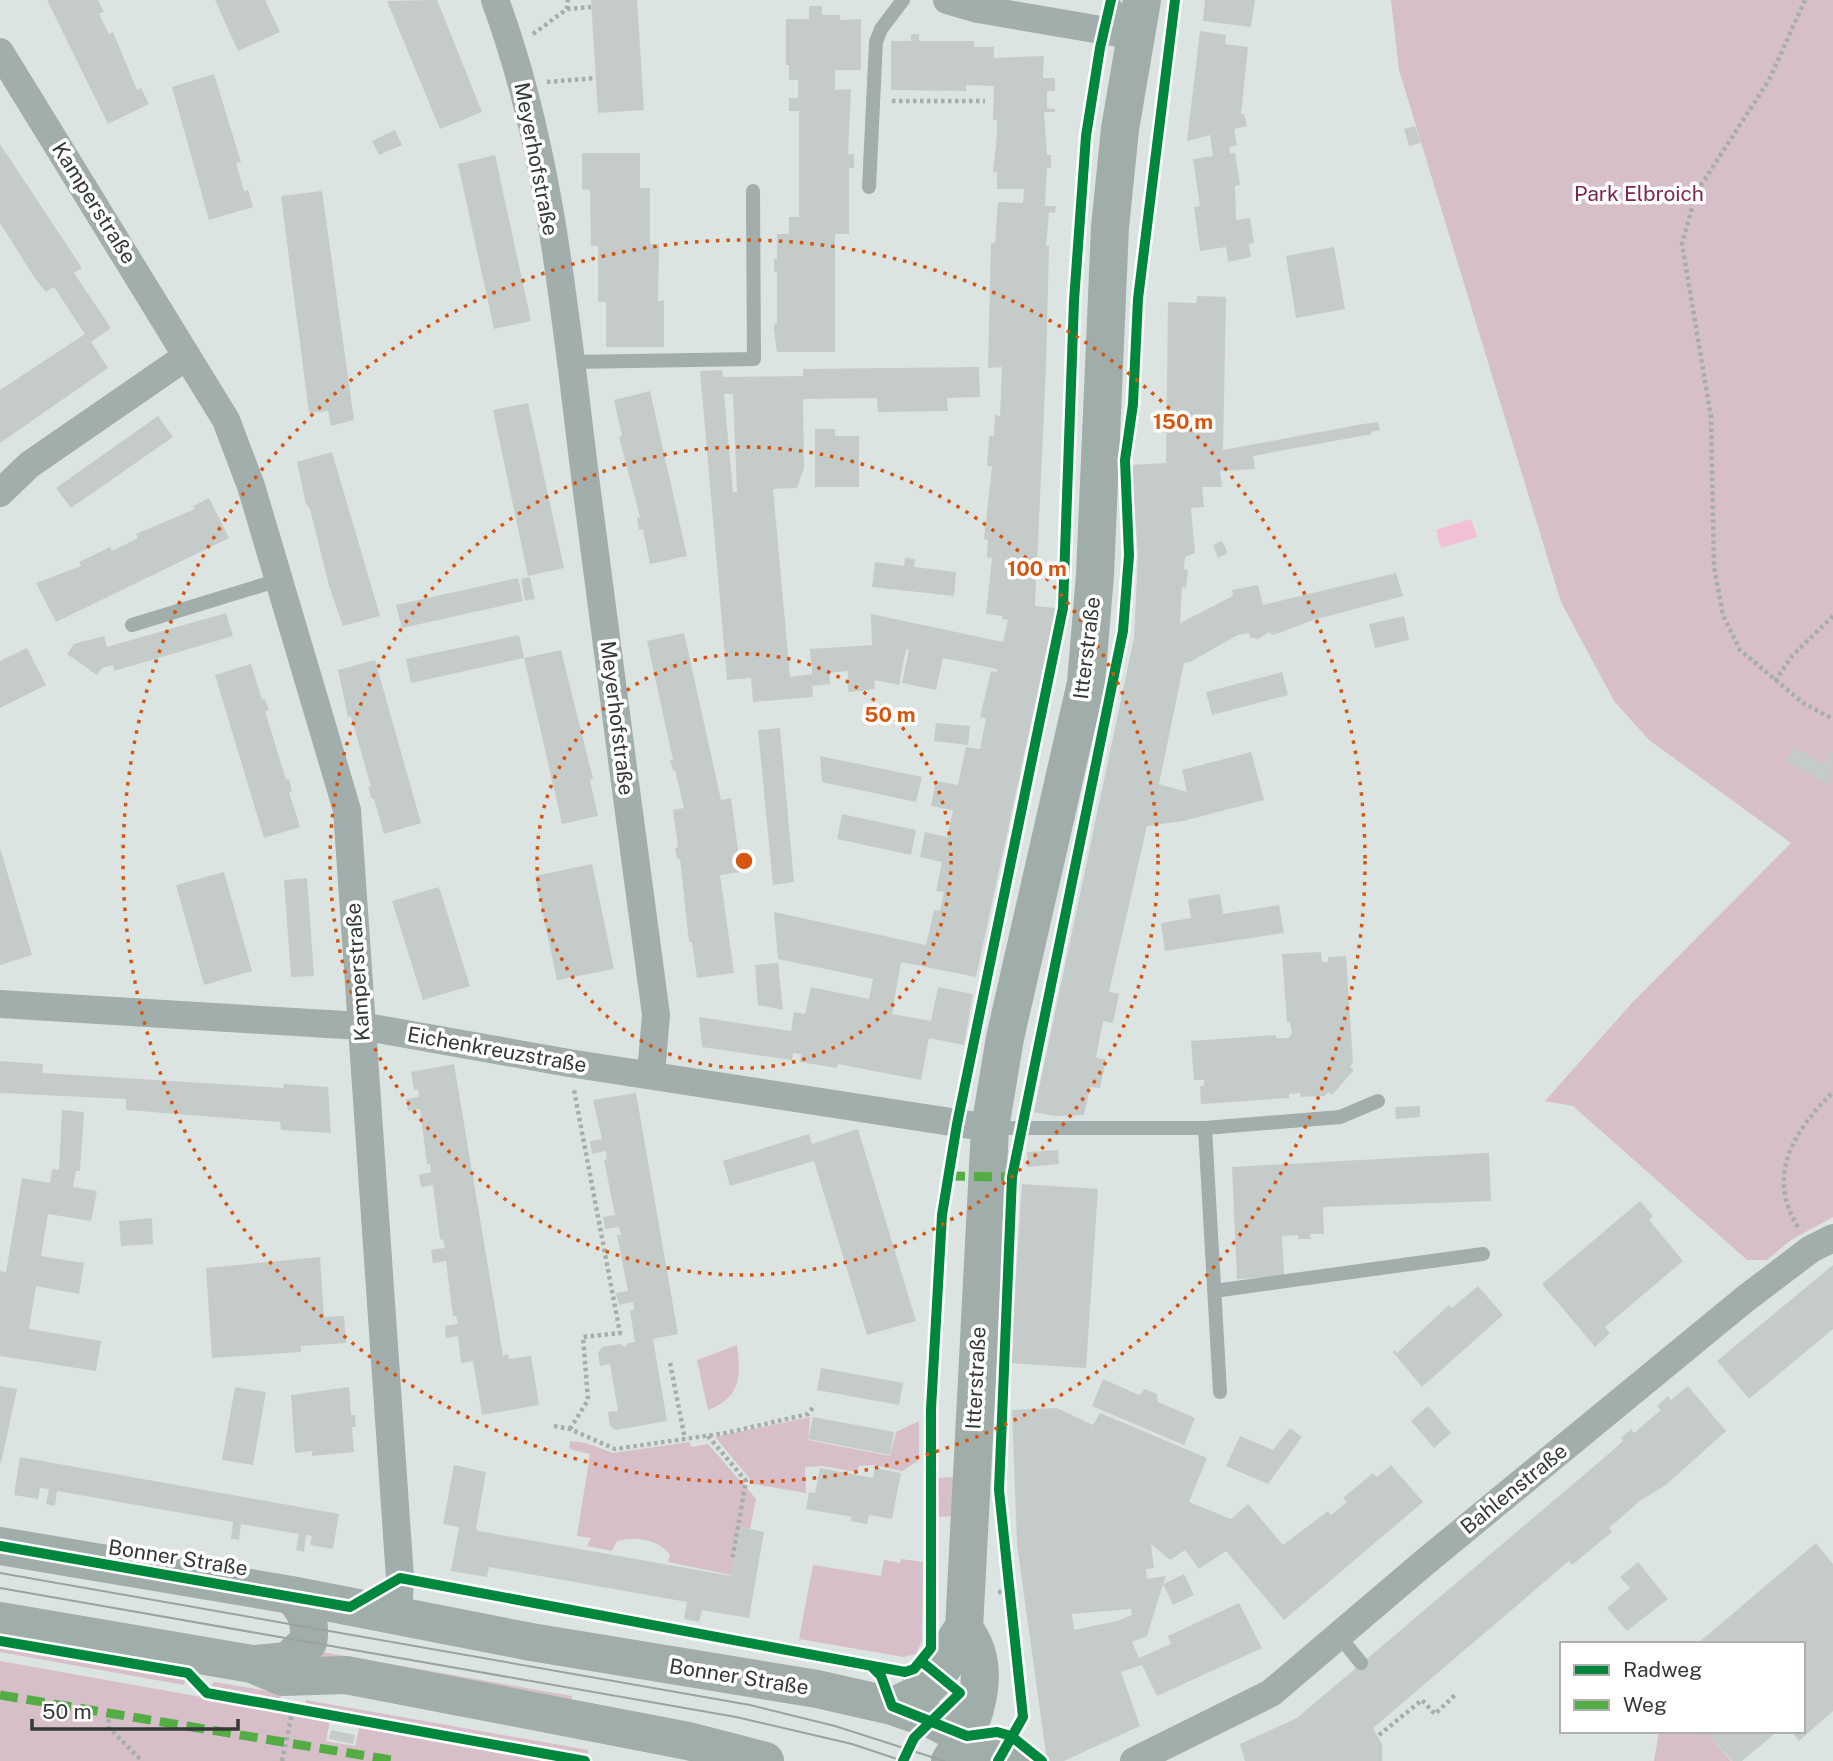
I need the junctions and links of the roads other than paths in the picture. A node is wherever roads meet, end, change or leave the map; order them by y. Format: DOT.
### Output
graph roads {
  1 [pos="495,0"];
  2 [pos="903,0"];
  3 [pos="947,0"];
  4 [pos="1111,0"];
  5 [pos="1139,18"];
  6 [pos="0,52"];
  7 [pos="869,187"];
  8 [pos="753,191"];
  9 [pos="187,356"];
  10 [pos="572,362"];
  11 [pos="0,493"];
  12 [pos="279,580"];
  13 [pos="132,625"];
  14 [pos="0,1004"];
  15 [pos="361,1026"];
  16 [pos="651,1074"];
  17 [pos="1378,1101"];
  18 [pos="990,1128"];
  19 [pos="1205,1128"];
  20 [pos="1822,1243"];
  21 [pos="1483,1254"];
  22 [pos="1213,1291"];
  23 [pos="1220,1392"];
  24 [pos="0,1546"];
  25 [pos="290,1595"];
  26 [pos="398,1616"];
  27 [pos="0,1621"];
  28 [pos="964,1629"];
  29 [pos="1340,1636"];
  30 [pos="1361,1663"];
  31 [pos="252,1664"];
  32 [pos="892,1706"];
  33 [pos="1191,1733"];
  34 [pos="959,1748"];
  35 [pos="765,1761"];
  36 [pos="1013,1761"];
  37 [pos="1134,1761"];
  38 [pos="1172,1761"];
  1 -- 10 [label="street, Meyerhofstraße"];
  2 -- 7 [label="lane"];
  3 -- 5 [label="street"];
  4 -- 5 [label="lane"];
  5 -- 18 [label="main road, Itterstraße"];
  6 -- 9 [label="street, Kamperstraße"];
  8 -- 10 [label="lane"];
  9 -- 11 [label="street"];
  9 -- 12 [label="street, Kamperstraße"];
  10 -- 16 [label="street, Meyerhofstraße"];
  12 -- 13 [label="lane"];
  12 -- 15 [label="street, Kamperstraße"];
  14 -- 15 [label="street, Eichenkreuzstraße"];
  15 -- 16 [label="street, Eichenkreuzstraße"];
  15 -- 26 [label="street, Kamperstraße"];
  16 -- 18 [label="street, Eichenkreuzstraße"];
  17 -- 19 [label="lane"];
  18 -- 19 [label="lane"];
  18 -- 28 [label="main road, Itterstraße"];
  19 -- 22 [label="lane"];
  20 -- 29 [label="street, Bahlenstraße"];
  21 -- 22 [label="lane"];
  22 -- 23 [label="lane"];
  24 -- 25 [label="main road, Bonner Straße"];
  25 -- 26 [label="main road, Bonner Straße"];
  25 -- 31 [label="main road"];
  26 -- 32 [label="main road, Bonner Straße"];
  27 -- 31 [label="main road"];
  28 -- 32 [label="main road, Itterstraße"];
  28 -- 34 [label="main road, Itterstraße"];
  29 -- 30 [label="lane"];
  29 -- 33 [label="street, Bahlenstraße"];
  31 -- 35 [label="main road"];
  32 -- 34 [label="main road, Bonner Straße"];
  33 -- 37 [label="street, Bahlenstraße"];
  33 -- 38 [label="street, Bahlenstraße"];
  34 -- 36 [label="main road, Bonner Straße"];
}
